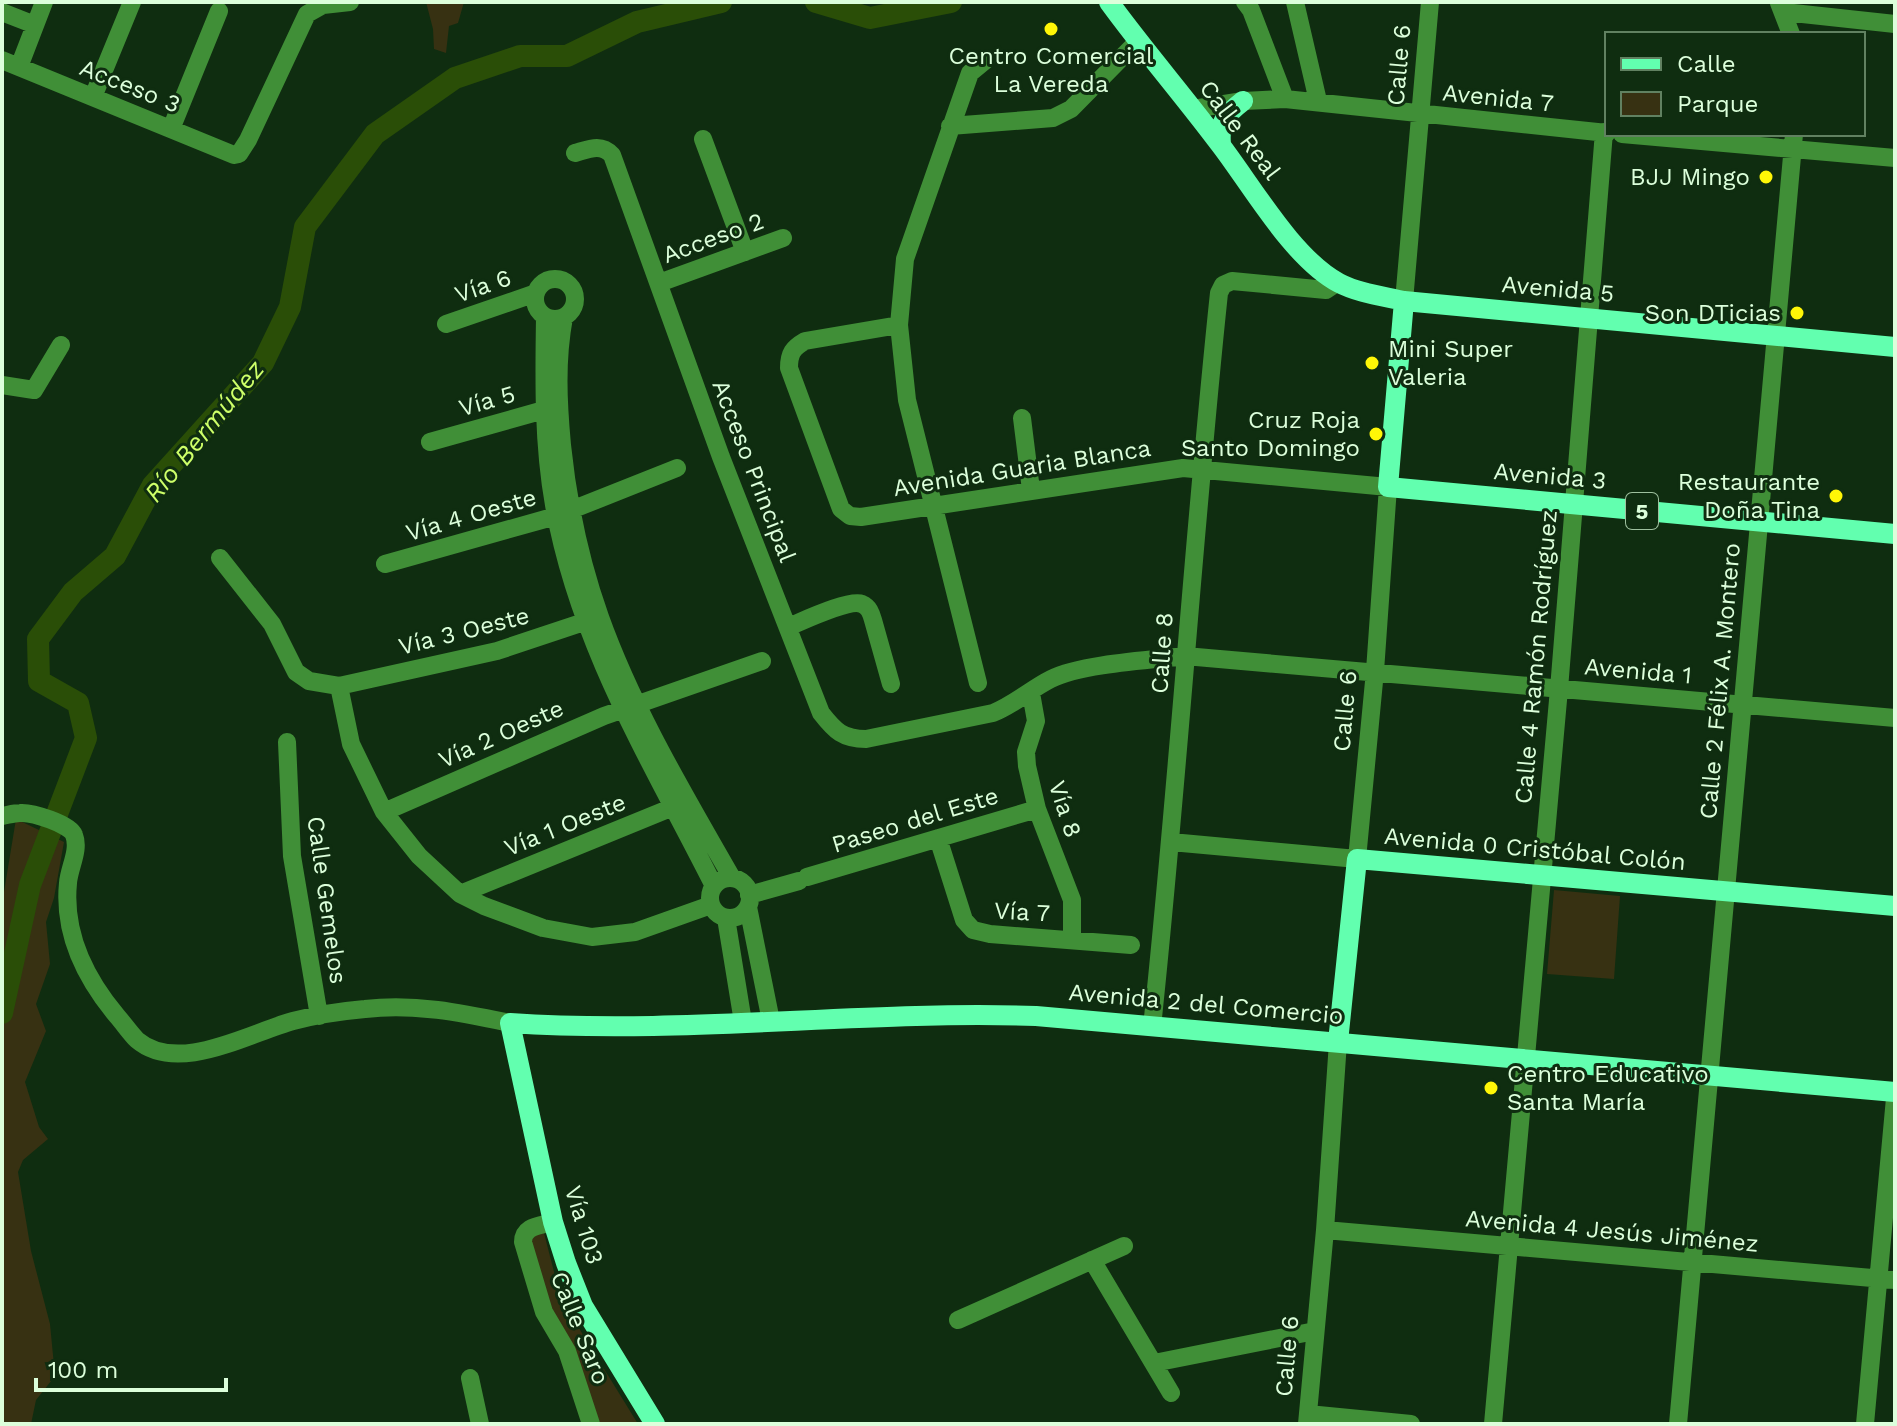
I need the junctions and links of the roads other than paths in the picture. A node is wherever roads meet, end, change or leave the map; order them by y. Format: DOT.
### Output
graph roads {
  1 [pos="132,2"];
  2 [pos="350,2"];
  3 [pos="1109,2"];
  4 [pos="1245,2"];
  5 [pos="1295,2"];
  6 [pos="1430,2"];
  7 [pos="1781,7"];
  8 [pos="36,9"];
  9 [pos="219,11"];
  10 [pos="2,12"];
  11 [pos="1895,24"];
  12 [pos="1790,32"];
  13 [pos="1138,41"];
  14 [pos="987,59"];
  15 [pos="10,63"];
  16 [pos="93,97"];
  17 [pos="1285,99"];
  18 [pos="1243,101"];
  19 [pos="1318,101"];
  20 [pos="1193,109"];
  21 [pos="1421,115"];
  22 [pos="950,126"];
  23 [pos="171,129"];
  24 [pos="1605,132"];
  25 [pos="1611,136"];
  26 [pos="1679,136"];
  27 [pos="703,139"];
  28 [pos="1793,141"];
  29 [pos="1221,144"];
  30 [pos="575,153"];
  31 [pos="1895,158"];
  32 [pos="783,238"];
  33 [pos="745,252"];
  34 [pos="1338,282"];
  35 [pos="659,283"];
  36 [pos="1223,285"];
  37 [pos="536,293"];
  38 [pos="1404,301"];
  39 [pos="554,317"];
  40 [pos="1589,318"];
  41 [pos="446,324"];
  42 [pos="899,325"];
  43 [pos="1774,336"];
  44 [pos="61,345"];
  45 [pos="1895,347"];
  46 [pos="2,385"];
  47 [pos="551,410"];
  48 [pos="1022,418"];
  49 [pos="430,442"];
  50 [pos="677,468"];
  51 [pos="1201,469"];
  52 [pos="1388,487"];
  53 [pos="1031,490"];
  54 [pos="932,505"];
  55 [pos="1573,505"];
  56 [pos="563,513"];
  57 [pos="1759,520"];
  58 [pos="1895,534"];
  59 [pos="220,558"];
  60 [pos="385,564"];
  61 [pos="592,619"];
  62 [pos="788,627"];
  63 [pos="1185,656"];
  64 [pos="762,661"];
  65 [pos="1375,671"];
  66 [pos="978,683"];
  67 [pos="891,684"];
  68 [pos="339,686"];
  69 [pos="1559,689"];
  70 [pos="1031,693"];
  71 [pos="1743,704"];
  72 [pos="629,707"];
  73 [pos="1895,718"];
  74 [pos="287,742"];
  75 [pos="681,804"];
  76 [pos="1037,809"];
  77 [pos="384,812"];
  78 [pos="2,816"];
  79 [pos="938,838"];
  80 [pos="1171,842"];
  81 [pos="1357,859"];
  82 [pos="1542,875"];
  83 [pos="732,878"];
  84 [pos="714,886"];
  85 [pos="1726,892"];
  86 [pos="460,894"];
  87 [pos="748,901"];
  88 [pos="711,905"];
  89 [pos="1895,906"];
  90 [pos="726,918"];
  91 [pos="1072,939"];
  92 [pos="1131,945"];
  93 [pos="319,1016"];
  94 [pos="771,1021"];
  95 [pos="743,1022"];
  96 [pos="510,1023"];
  97 [pos="1152,1027"];
  98 [pos="1338,1042"];
  99 [pos="1525,1059"];
  100 [pos="1710,1075"];
  101 [pos="1895,1092"];
  102 [pos="1895,1098"];
  103 [pos="553,1222"];
  104 [pos="1325,1230"];
  105 [pos="1124,1246"];
  106 [pos="1510,1246"];
  107 [pos="1092,1260"];
  108 [pos="1693,1263"];
  109 [pos="1887,1280"];
  110 [pos="958,1320"];
  111 [pos="1315,1331"];
  112 [pos="1154,1363"];
  113 [pos="470,1378"];
  114 [pos="1171,1393"];
  115 [pos="1308,1419"];
  116 [pos="480,1424"];
  117 [pos="591,1424"];
  118 [pos="655,1424"];
  119 [pos="1411,1424"];
  120 [pos="1493,1424"];
  121 [pos="1678,1424"];
  122 [pos="1865,1424"];
  1 -- 16 [label="street"];
  2 -- 23 [label="street, Acceso 3"];
  3 -- 13 [label="main road, Calle Real"];
  4 -- 17 [label="street"];
  5 -- 19 [label="street"];
  6 -- 21 [label="street, Calle 6"];
  7 -- 11 [label="street"];
  7 -- 12 [label="street"];
  8 -- 10 [label="street"];
  8 -- 15 [label="street"];
  9 -- 23 [label="street"];
  13 -- 20 [label="main road, Calle Real"];
  13 -- 22 [label="street"];
  14 -- 22 [label="street"];
  15 -- 16 [label="street, Acceso 3"];
  16 -- 23 [label="street, Acceso 3"];
  17 -- 18 [label="street, Avenida 7"];
  17 -- 19 [label="street, Avenida 7"];
  18 -- 20 [label="street, Avenida 7"];
  18 -- 29 [label="main road"];
  19 -- 21 [label="street, Avenida 7"];
  20 -- 29 [label="main road, Calle Real"];
  21 -- 24 [label="street, Avenida 7"];
  21 -- 38 [label="street, Calle 6"];
  22 -- 42 [label="street"];
  25 -- 40 [label="street, Calle 4 Ramón Rodríguez"];
  26 -- 28 [label="street, Avenida 7"];
  27 -- 33 [label="street"];
  28 -- 31 [label="street, Avenida 7"];
  28 -- 43 [label="street, Calle 2 Félix A. Montero"];
  29 -- 34 [label="main road, Calle Real"];
  30 -- 35 [label="street, Acceso Principal"];
  32 -- 33 [label="street, Acceso 2"];
  33 -- 35 [label="street, Acceso 2"];
  34 -- 36 [label="street, Avenida 5"];
  34 -- 38 [label="main road, Avenida 5"];
  35 -- 62 [label="street, Acceso Principal"];
  36 -- 51 [label="street, Calle 8"];
  37 -- 39 [label="street"];
  37 -- 39 [label="street"];
  37 -- 41 [label="street, Vía 6"];
  38 -- 40 [label="main road, Avenida 5"];
  38 -- 52 [label="main road, Calle 6"];
  39 -- 47 [label="street"];
  40 -- 43 [label="main road, Avenida 5"];
  40 -- 55 [label="street, Calle 4 Ramón Rodríguez"];
  42 -- 54 [label="street"];
  42 -- 54 [label="street, Avenida Guaria Blanca"];
  43 -- 45 [label="main road, Avenida 5"];
  43 -- 57 [label="street, Calle 2 Félix A. Montero"];
  44 -- 46 [label="street"];
  47 -- 49 [label="street, Vía 5"];
  47 -- 56 [label="street"];
  48 -- 53 [label="street"];
  50 -- 56 [label="street, Vía 4 Oeste"];
  51 -- 52 [label="street, Avenida 3"];
  51 -- 53 [label="street, Avenida Guaria Blanca"];
  51 -- 63 [label="street, Calle 8"];
  52 -- 55 [label="main road, Avenida 3 / 5"];
  52 -- 65 [label="street, Calle 6"];
  53 -- 54 [label="street, Avenida Guaria Blanca"];
  54 -- 66 [label="street"];
  55 -- 57 [label="main road, Avenida 3 / 5"];
  55 -- 69 [label="street, Calle 4 Ramón Rodríguez"];
  56 -- 60 [label="street, Vía 4 Oeste"];
  56 -- 61 [label="street"];
  57 -- 58 [label="main road, Avenida 3 / 5"];
  57 -- 71 [label="street, Calle 2 Félix A. Montero"];
  59 -- 68 [label="street"];
  61 -- 68 [label="street, Vía 3 Oeste"];
  61 -- 72 [label="street"];
  62 -- 67 [label="street"];
  62 -- 70 [label="street, Acceso Principal"];
  63 -- 65 [label="street, Avenida 1"];
  63 -- 70 [label="street, Avenida 1"];
  63 -- 80 [label="street, Calle 8"];
  64 -- 72 [label="street, Vía 2 Oeste"];
  65 -- 69 [label="street, Avenida 1"];
  65 -- 81 [label="street, Calle 6"];
  68 -- 77 [label="street"];
  69 -- 71 [label="street, Avenida 1"];
  69 -- 82 [label="street, Calle 4 Ramón Rodríguez"];
  70 -- 76 [label="street, Vía 8"];
  71 -- 73 [label="street, Avenida 1"];
  71 -- 85 [label="street, Calle 2 Félix A. Montero"];
  72 -- 75 [label="street"];
  72 -- 77 [label="street, Vía 2 Oeste"];
  74 -- 93 [label="street, Calle Gemelos"];
  75 -- 83 [label="street"];
  75 -- 84 [label="street"];
  75 -- 86 [label="street, Vía 1 Oeste"];
  76 -- 79 [label="street, Paseo del Este"];
  76 -- 91 [label="street, Vía 8"];
  77 -- 86 [label="street"];
  78 -- 93 [label="street"];
  79 -- 87 [label="street, Paseo del Este"];
  79 -- 91 [label="street, Vía 7"];
  80 -- 81 [label="street, Avenida 0 Cristóbal Colón"];
  80 -- 97 [label="street, Calle 8"];
  81 -- 82 [label="main road, Avenida 0 Cristóbal Colón"];
  81 -- 98 [label="main road, Calle 6"];
  82 -- 85 [label="main road, Avenida 0 Cristóbal Colón"];
  82 -- 99 [label="street, Calle 4 Ramón Rodríguez"];
  83 -- 84 [label="street"];
  83 -- 87 [label="street"];
  84 -- 88 [label="street"];
  85 -- 89 [label="main road, Avenida 0 Cristóbal Colón"];
  85 -- 100 [label="street, Calle 2 Félix A. Montero"];
  86 -- 88 [label="street"];
  87 -- 90 [label="street"];
  87 -- 94 [label="street"];
  88 -- 90 [label="street"];
  90 -- 95 [label="street"];
  91 -- 92 [label="street"];
  93 -- 96 [label="street"];
  94 -- 95 [label="main road, Avenida 2 del Comercio"];
  94 -- 97 [label="main road, Avenida 2 del Comercio"];
  95 -- 96 [label="main road, Avenida 2 del Comercio"];
  96 -- 103 [label="main road, Vía 103"];
  97 -- 98 [label="main road, Avenida 2 del Comercio"];
  98 -- 99 [label="main road, Avenida 2 del Comercio"];
  98 -- 104 [label="street, Calle 6"];
  99 -- 100 [label="main road, Avenida 2 del Comercio"];
  99 -- 106 [label="street, Calle 4 Ramón Rodríguez"];
  100 -- 101 [label="main road, Avenida 2 del Comercio"];
  100 -- 108 [label="street, Calle 2 Félix A. Montero"];
  102 -- 109 [label="street"];
  103 -- 117 [label="street, Calle Saro"];
  103 -- 118 [label="main road, Vía 103"];
  104 -- 106 [label="street, Avenida 4 Jesús Jiménez"];
  104 -- 111 [label="street, Calle 6"];
  105 -- 107 [label="street"];
  106 -- 108 [label="street, Avenida 4 Jesús Jiménez"];
  106 -- 120 [label="street, Calle 4 Ramón Rodríguez"];
  107 -- 110 [label="street"];
  107 -- 112 [label="street"];
  108 -- 109 [label="street, Avenida 4 Jesús Jiménez"];
  108 -- 121 [label="street, Calle 2 Félix A. Montero"];
  109 -- 122 [label="street"];
  111 -- 112 [label="street"];
  111 -- 115 [label="street, Calle 6"];
  112 -- 114 [label="street"];
  113 -- 116 [label="street"];
  115 -- 119 [label="street"];
}
